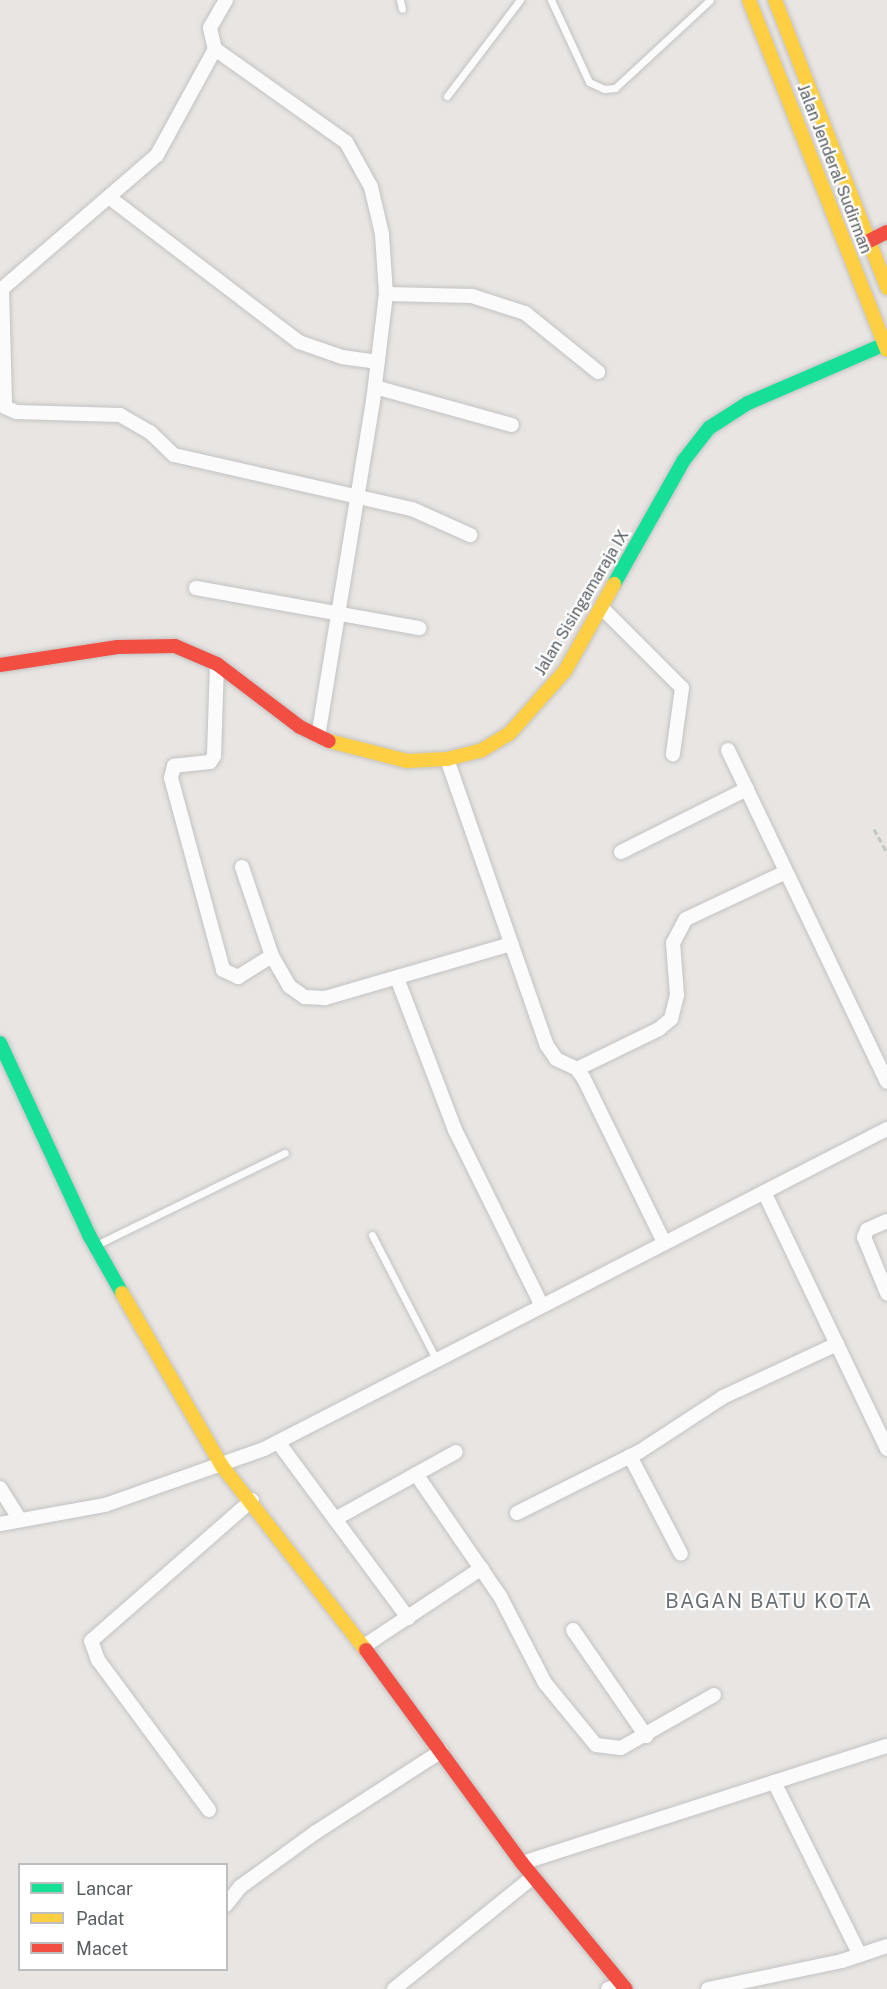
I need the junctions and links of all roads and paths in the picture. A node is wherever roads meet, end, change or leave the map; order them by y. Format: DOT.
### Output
graph roads {
  1 [pos="226,0"];
  2 [pos="400,0"];
  3 [pos="520,0"];
  4 [pos="551,0"];
  5 [pos="710,0"];
  6 [pos="749,0"];
  7 [pos="775,0"];
  8 [pos="402,9"];
  9 [pos="215,49"];
  10 [pos="447,96"];
  11 [pos="110,198"];
  12 [pos="887,232"];
  13 [pos="869,241"];
  14 [pos="887,288"];
  15 [pos="1,289"];
  16 [pos="386,294"];
  17 [pos="886,347"];
  18 [pos="378,362"];
  19 [pos="598,372"];
  20 [pos="375,387"];
  21 [pos="512,425"];
  22 [pos="358,498"];
  23 [pos="470,535"];
  24 [pos="196,588"];
  25 [pos="602,608"];
  26 [pos="339,615"];
  27 [pos="419,628"];
  28 [pos="217,664"];
  29 [pos="0,665"];
  30 [pos="318,736"];
  31 [pos="728,750"];
  32 [pos="673,754"];
  33 [pos="447,759"];
  34 [pos="747,789"];
  35 [pos="874,829"];
  36 [pos="621,852"];
  37 [pos="887,852"];
  38 [pos="242,867"];
  39 [pos="786,872"];
  40 [pos="511,944"];
  41 [pos="272,956"];
  42 [pos="397,978"];
  43 [pos="0,1043"];
  44 [pos="576,1069"];
  45 [pos="887,1082"];
  46 [pos="887,1129"];
  47 [pos="285,1153"];
  48 [pos="764,1192"];
  49 [pos="887,1221"];
  50 [pos="372,1235"];
  51 [pos="664,1242"];
  52 [pos="94,1245"];
  53 [pos="887,1293"];
  54 [pos="541,1304"];
  55 [pos="837,1344"];
  56 [pos="436,1359"];
  57 [pos="278,1442"];
  58 [pos="887,1449"];
  59 [pos="456,1452"];
  60 [pos="630,1456"];
  61 [pos="222,1466"];
  62 [pos="416,1474"];
  63 [pos="0,1488"];
  64 [pos="252,1500"];
  65 [pos="517,1513"];
  66 [pos="335,1519"];
  67 [pos="20,1520"];
  68 [pos="0,1524"];
  69 [pos="681,1554"];
  70 [pos="482,1568"];
  71 [pos="408,1618"];
  72 [pos="573,1630"];
  73 [pos="364,1646"];
  74 [pos="714,1695"];
  75 [pos="646,1736"];
  76 [pos="887,1746"];
  77 [pos="441,1751"];
  78 [pos="774,1782"];
  79 [pos="209,1810"];
  80 [pos="522,1863"];
  81 [pos="533,1877"];
  82 [pos="228,1902"];
  83 [pos="887,1946"];
  84 [pos="860,1955"];
  85 [pos="624,1987"];
  86 [pos="394,1989"];
  87 [pos="608,1989"];
  88 [pos="708,1989"];
  1 -- 9 [label="street"];
  2 -- 8 [label="lane"];
  3 -- 10 [label="lane"];
  4 -- 5 [label="lane"];
  6 -- 17 [label="main road, Jalan Jenderal Sudirman"];
  7 -- 13 [label="main road, Jalan Jenderal Sudirman"];
  9 -- 11 [label="street"];
  9 -- 16 [label="street"];
  11 -- 15 [label="street"];
  11 -- 18 [label="street"];
  12 -- 13 [label="main road"];
  13 -- 14 [label="main road, Jalan Jenderal Sudirman"];
  15 -- 22 [label="street"];
  16 -- 18 [label="street"];
  16 -- 19 [label="street"];
  17 -- 25 [label="main road, Jalan Sisingamaraja IX"];
  18 -- 20 [label="street"];
  20 -- 21 [label="street"];
  20 -- 22 [label="street"];
  22 -- 23 [label="street"];
  22 -- 26 [label="street"];
  24 -- 26 [label="street"];
  25 -- 32 [label="street"];
  25 -- 33 [label="main road, Jalan Sisingamaraja IX"];
  26 -- 27 [label="street"];
  26 -- 30 [label="street"];
  28 -- 29 [label="main road, Jalan Sisingamaraja IX"];
  28 -- 30 [label="main road, Jalan Sisingamaraja IX"];
  28 -- 41 [label="street"];
  30 -- 33 [label="main road, Jalan Sisingamaraja IX"];
  31 -- 34 [label="street"];
  33 -- 40 [label="street"];
  34 -- 36 [label="street"];
  34 -- 39 [label="street"];
  35 -- 37 [label="path"];
  38 -- 41 [label="street"];
  39 -- 44 [label="street"];
  39 -- 45 [label="street"];
  40 -- 42 [label="street"];
  40 -- 44 [label="street"];
  41 -- 42 [label="street"];
  42 -- 54 [label="street"];
  43 -- 52 [label="main road"];
  44 -- 51 [label="street"];
  46 -- 48 [label="street"];
  47 -- 52 [label="lane"];
  48 -- 51 [label="street"];
  48 -- 55 [label="street"];
  49 -- 53 [label="street"];
  50 -- 56 [label="lane"];
  51 -- 54 [label="street"];
  52 -- 61 [label="main road"];
  54 -- 56 [label="street"];
  55 -- 58 [label="street"];
  55 -- 60 [label="street"];
  56 -- 57 [label="street"];
  57 -- 61 [label="street"];
  57 -- 66 [label="street"];
  59 -- 62 [label="street"];
  60 -- 65 [label="street"];
  60 -- 69 [label="street"];
  61 -- 64 [label="main road"];
  61 -- 67 [label="street"];
  62 -- 66 [label="street"];
  62 -- 70 [label="street"];
  63 -- 67 [label="street"];
  64 -- 73 [label="main road"];
  64 -- 79 [label="street"];
  66 -- 71 [label="street"];
  67 -- 68 [label="street"];
  70 -- 71 [label="street"];
  70 -- 75 [label="street"];
  71 -- 73 [label="street"];
  72 -- 75 [label="street"];
  73 -- 77 [label="main road"];
  74 -- 75 [label="street"];
  76 -- 78 [label="street"];
  77 -- 80 [label="main road"];
  77 -- 82 [label="street"];
  78 -- 80 [label="street"];
  78 -- 84 [label="street"];
  80 -- 81 [label="main road"];
  81 -- 85 [label="main road"];
  81 -- 86 [label="street"];
  83 -- 84 [label="street"];
  84 -- 88 [label="street"];
  85 -- 87 [label="street"];
}
